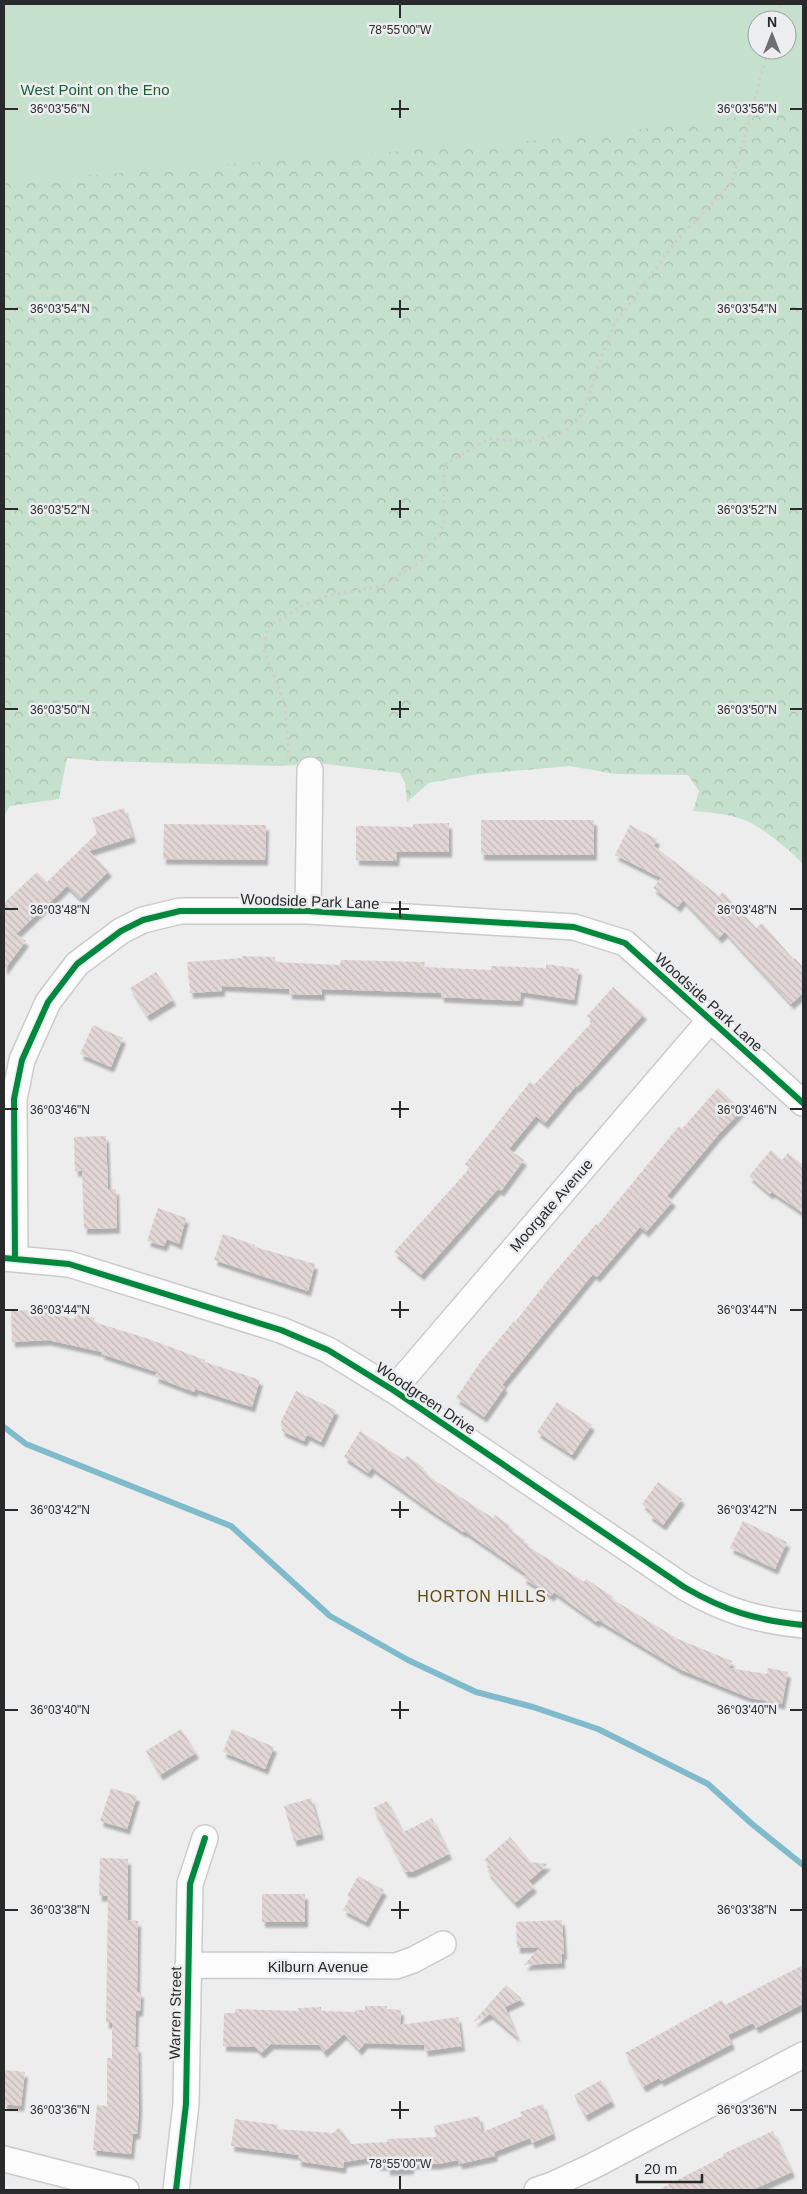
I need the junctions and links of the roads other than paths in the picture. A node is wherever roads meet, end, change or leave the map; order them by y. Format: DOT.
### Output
graph roads {
  1 [pos="300,769"];
  2 [pos="308,911"];
  3 [pos="710,1020"];
  4 [pos="803,1102"];
  5 [pos="9,1258"];
  6 [pos="393,1390"];
  7 [pos="803,1625"];
  8 [pos="206,1838"];
  9 [pos="443,1944"];
  10 [pos="188,1965"];
  11 [pos="803,2055"];
  12 [pos="4,2159"];
  13 [pos="126,2190"];
  14 [pos="176,2190"];
  15 [pos="537,2190"];
  1 -- 2 [label="street"];
  2 -- 3 [label="street, Woodside Park Lane"];
  2 -- 5 [label="street, Woodside Park Lane"];
  3 -- 4 [label="street, Woodside Park Lane"];
  3 -- 6 [label="street, Moorgate Avenue"];
  5 -- 6 [label="street, Woodgreen Drive"];
  6 -- 7 [label="street, Woodgreen Drive"];
  8 -- 10 [label="street, Warren Street"];
  9 -- 10 [label="street, Kilburn Avenue"];
  10 -- 14 [label="street, Warren Street"];
  11 -- 15 [label="street"];
  12 -- 13 [label="street"];
}
